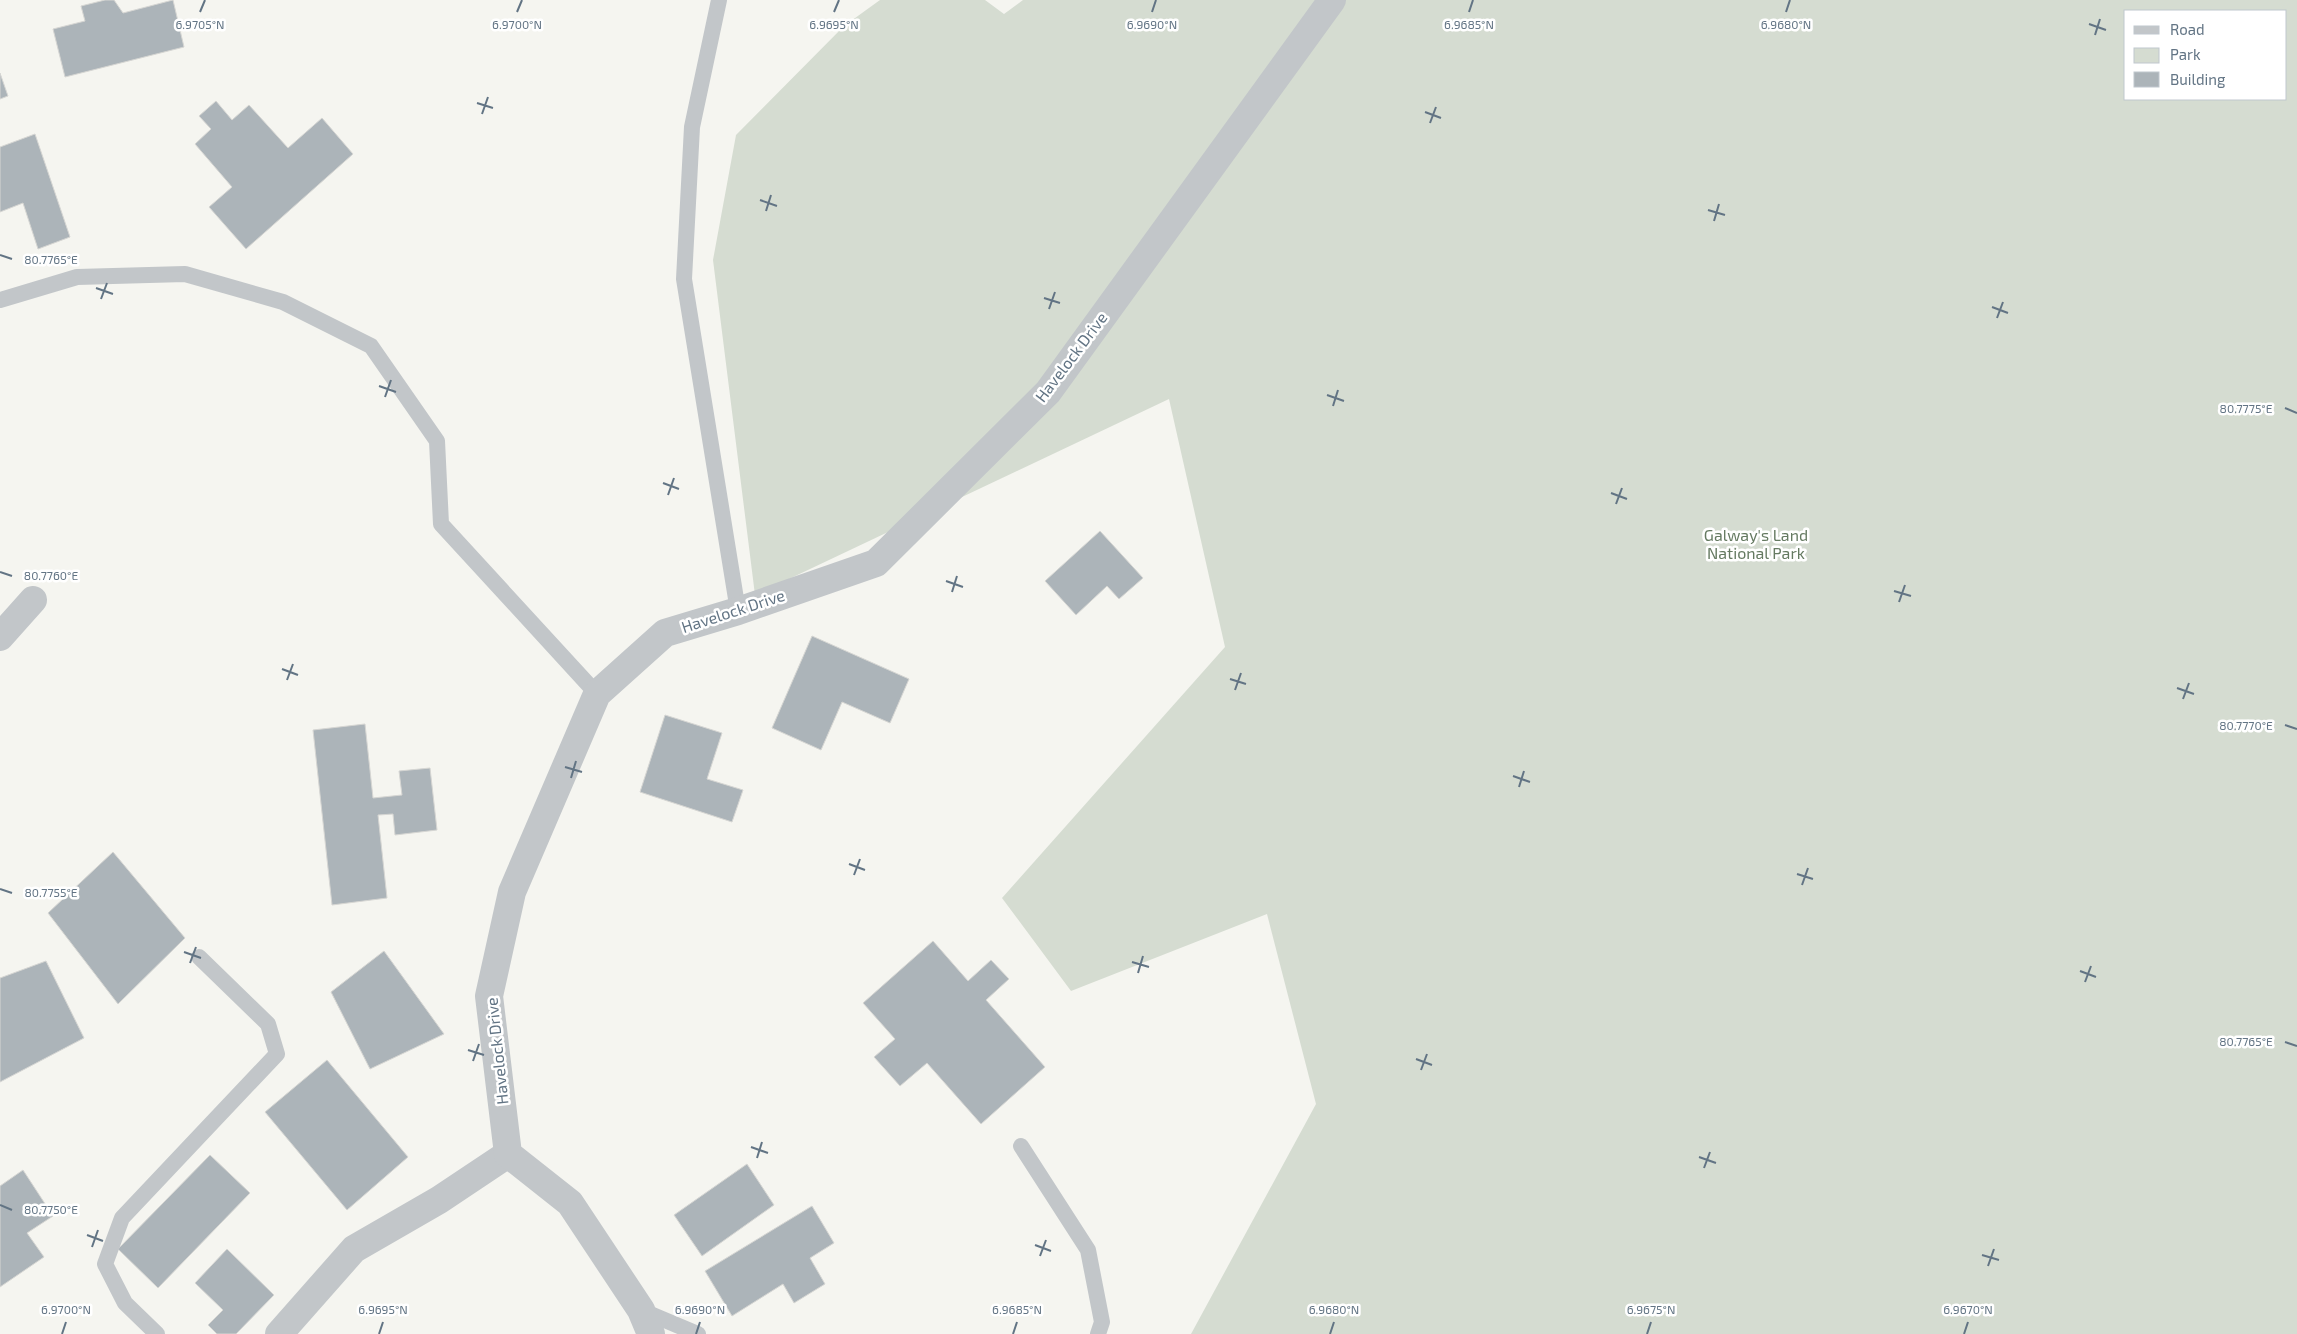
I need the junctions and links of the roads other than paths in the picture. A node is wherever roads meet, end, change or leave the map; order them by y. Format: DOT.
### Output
graph roads {
  1 [pos="720,0"];
  2 [pos="1332,0"];
  3 [pos="0,300"];
  4 [pos="33,600"];
  5 [pos="738,611"];
  6 [pos="0,637"];
  7 [pos="596,694"];
  8 [pos="200,957"];
  9 [pos="1021,1146"];
  10 [pos="508,1154"];
  11 [pos="646,1322"];
  12 [pos="157,1334"];
  13 [pos="278,1334"];
  14 [pos="698,1334"];
  15 [pos="1098,1334"];
  1 -- 5 [label="lane"];
  2 -- 5 [label="street, Havelock Drive"];
  3 -- 7 [label="lane"];
  4 -- 6 [label="street"];
  5 -- 7 [label="street, Havelock Drive"];
  7 -- 10 [label="street, Havelock Drive"];
  8 -- 12 [label="lane"];
  9 -- 15 [label="lane"];
  10 -- 11 [label="street"];
  10 -- 13 [label="street"];
  11 -- 14 [label="lane"];
}
